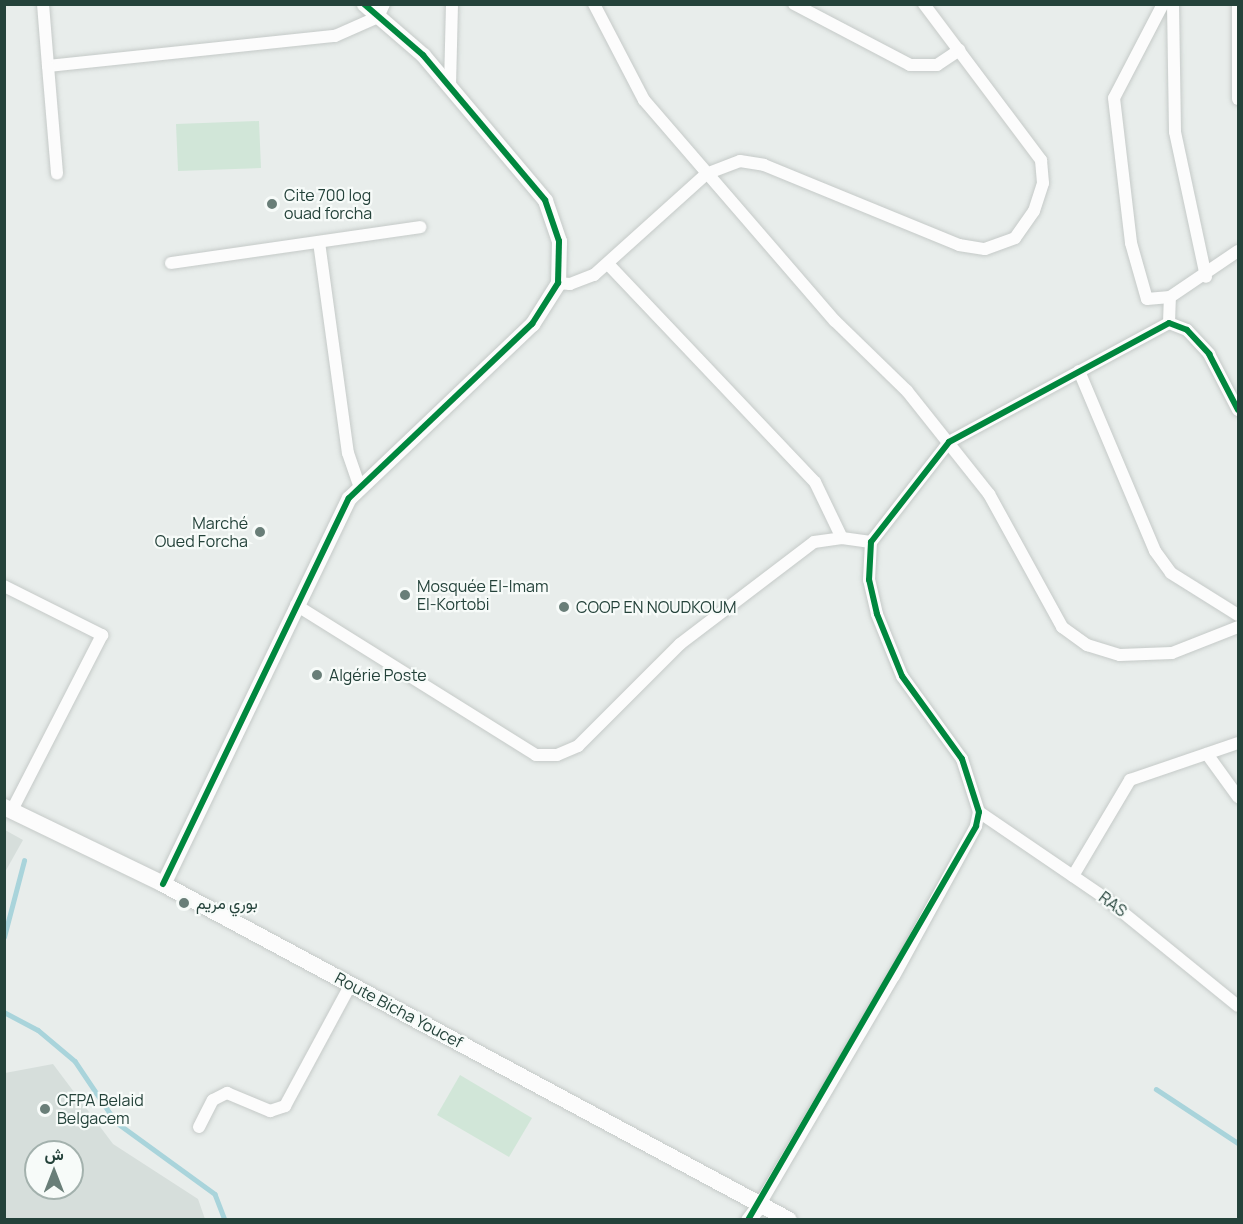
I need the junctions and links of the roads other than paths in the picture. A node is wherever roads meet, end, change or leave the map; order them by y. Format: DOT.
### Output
graph roads {
  1 [pos="43,4"];
  2 [pos="364,4"];
  3 [pos="452,4"];
  4 [pos="594,4"];
  5 [pos="794,4"];
  6 [pos="924,4"];
  7 [pos="1163,4"];
  8 [pos="1173,4"];
  9 [pos="1238,4"];
  10 [pos="381,11"];
  11 [pos="959,50"];
  12 [pos="48,66"];
  13 [pos="450,86"];
  14 [pos="1239,99"];
  15 [pos="57,174"];
  16 [pos="706,174"];
  17 [pos="420,227"];
  18 [pos="319,242"];
  19 [pos="1239,250"];
  20 [pos="171,263"];
  21 [pos="608,264"];
  22 [pos="1206,277"];
  23 [pos="558,282"];
  24 [pos="1170,297"];
  25 [pos="1169,323"];
  26 [pos="1078,371"];
  27 [pos="1239,410"];
  28 [pos="949,442"];
  29 [pos="360,488"];
  30 [pos="842,538"];
  31 [pos="871,542"];
  32 [pos="4,586"];
  33 [pos="297,605"];
  34 [pos="1239,615"];
  35 [pos="1239,627"];
  36 [pos="1239,743"];
  37 [pos="1207,754"];
  38 [pos="1239,797"];
  39 [pos="8,808"];
  40 [pos="979,812"];
  41 [pos="1073,876"];
  42 [pos="163,884"];
  43 [pos="351,984"];
  44 [pos="1239,1006"];
  45 [pos="199,1127"];
  46 [pos="760,1204"];
  47 [pos="748,1220"];
  48 [pos="789,1220"];
  1 -- 12 [label="street"];
  2 -- 10 [label="street"];
  3 -- 13 [label="street"];
  4 -- 16 [label="street"];
  5 -- 11 [label="street"];
  6 -- 11 [label="street"];
  7 -- 24 [label="street"];
  8 -- 22 [label="street"];
  9 -- 14 [label="street"];
  10 -- 12 [label="street"];
  10 -- 13 [label="street"];
  11 -- 16 [label="street"];
  12 -- 15 [label="street"];
  13 -- 23 [label="street"];
  16 -- 21 [label="street"];
  16 -- 28 [label="street"];
  17 -- 18 [label="street"];
  18 -- 20 [label="street"];
  18 -- 29 [label="street"];
  19 -- 22 [label="street"];
  21 -- 23 [label="street"];
  21 -- 30 [label="street"];
  22 -- 24 [label="street"];
  23 -- 29 [label="street"];
  24 -- 25 [label="street"];
  25 -- 26 [label="street"];
  25 -- 27 [label="street"];
  26 -- 28 [label="street"];
  26 -- 34 [label="street"];
  28 -- 31 [label="street"];
  28 -- 35 [label="street"];
  29 -- 33 [label="street"];
  30 -- 31 [label="street"];
  30 -- 33 [label="street"];
  31 -- 40 [label="street"];
  32 -- 39 [label="street"];
  33 -- 42 [label="street"];
  36 -- 37 [label="street"];
  37 -- 38 [label="street"];
  37 -- 41 [label="street"];
  39 -- 42 [label="main road, Route Bicha Youcef"];
  40 -- 41 [label="street, RAS"];
  40 -- 46 [label="street"];
  41 -- 44 [label="street, RAS"];
  42 -- 43 [label="main road, Route Bicha Youcef"];
  43 -- 45 [label="street"];
  43 -- 46 [label="main road, Route Bicha Youcef"];
  46 -- 47 [label="street"];
  46 -- 48 [label="main road, Route Bicha Youcef"];
}
